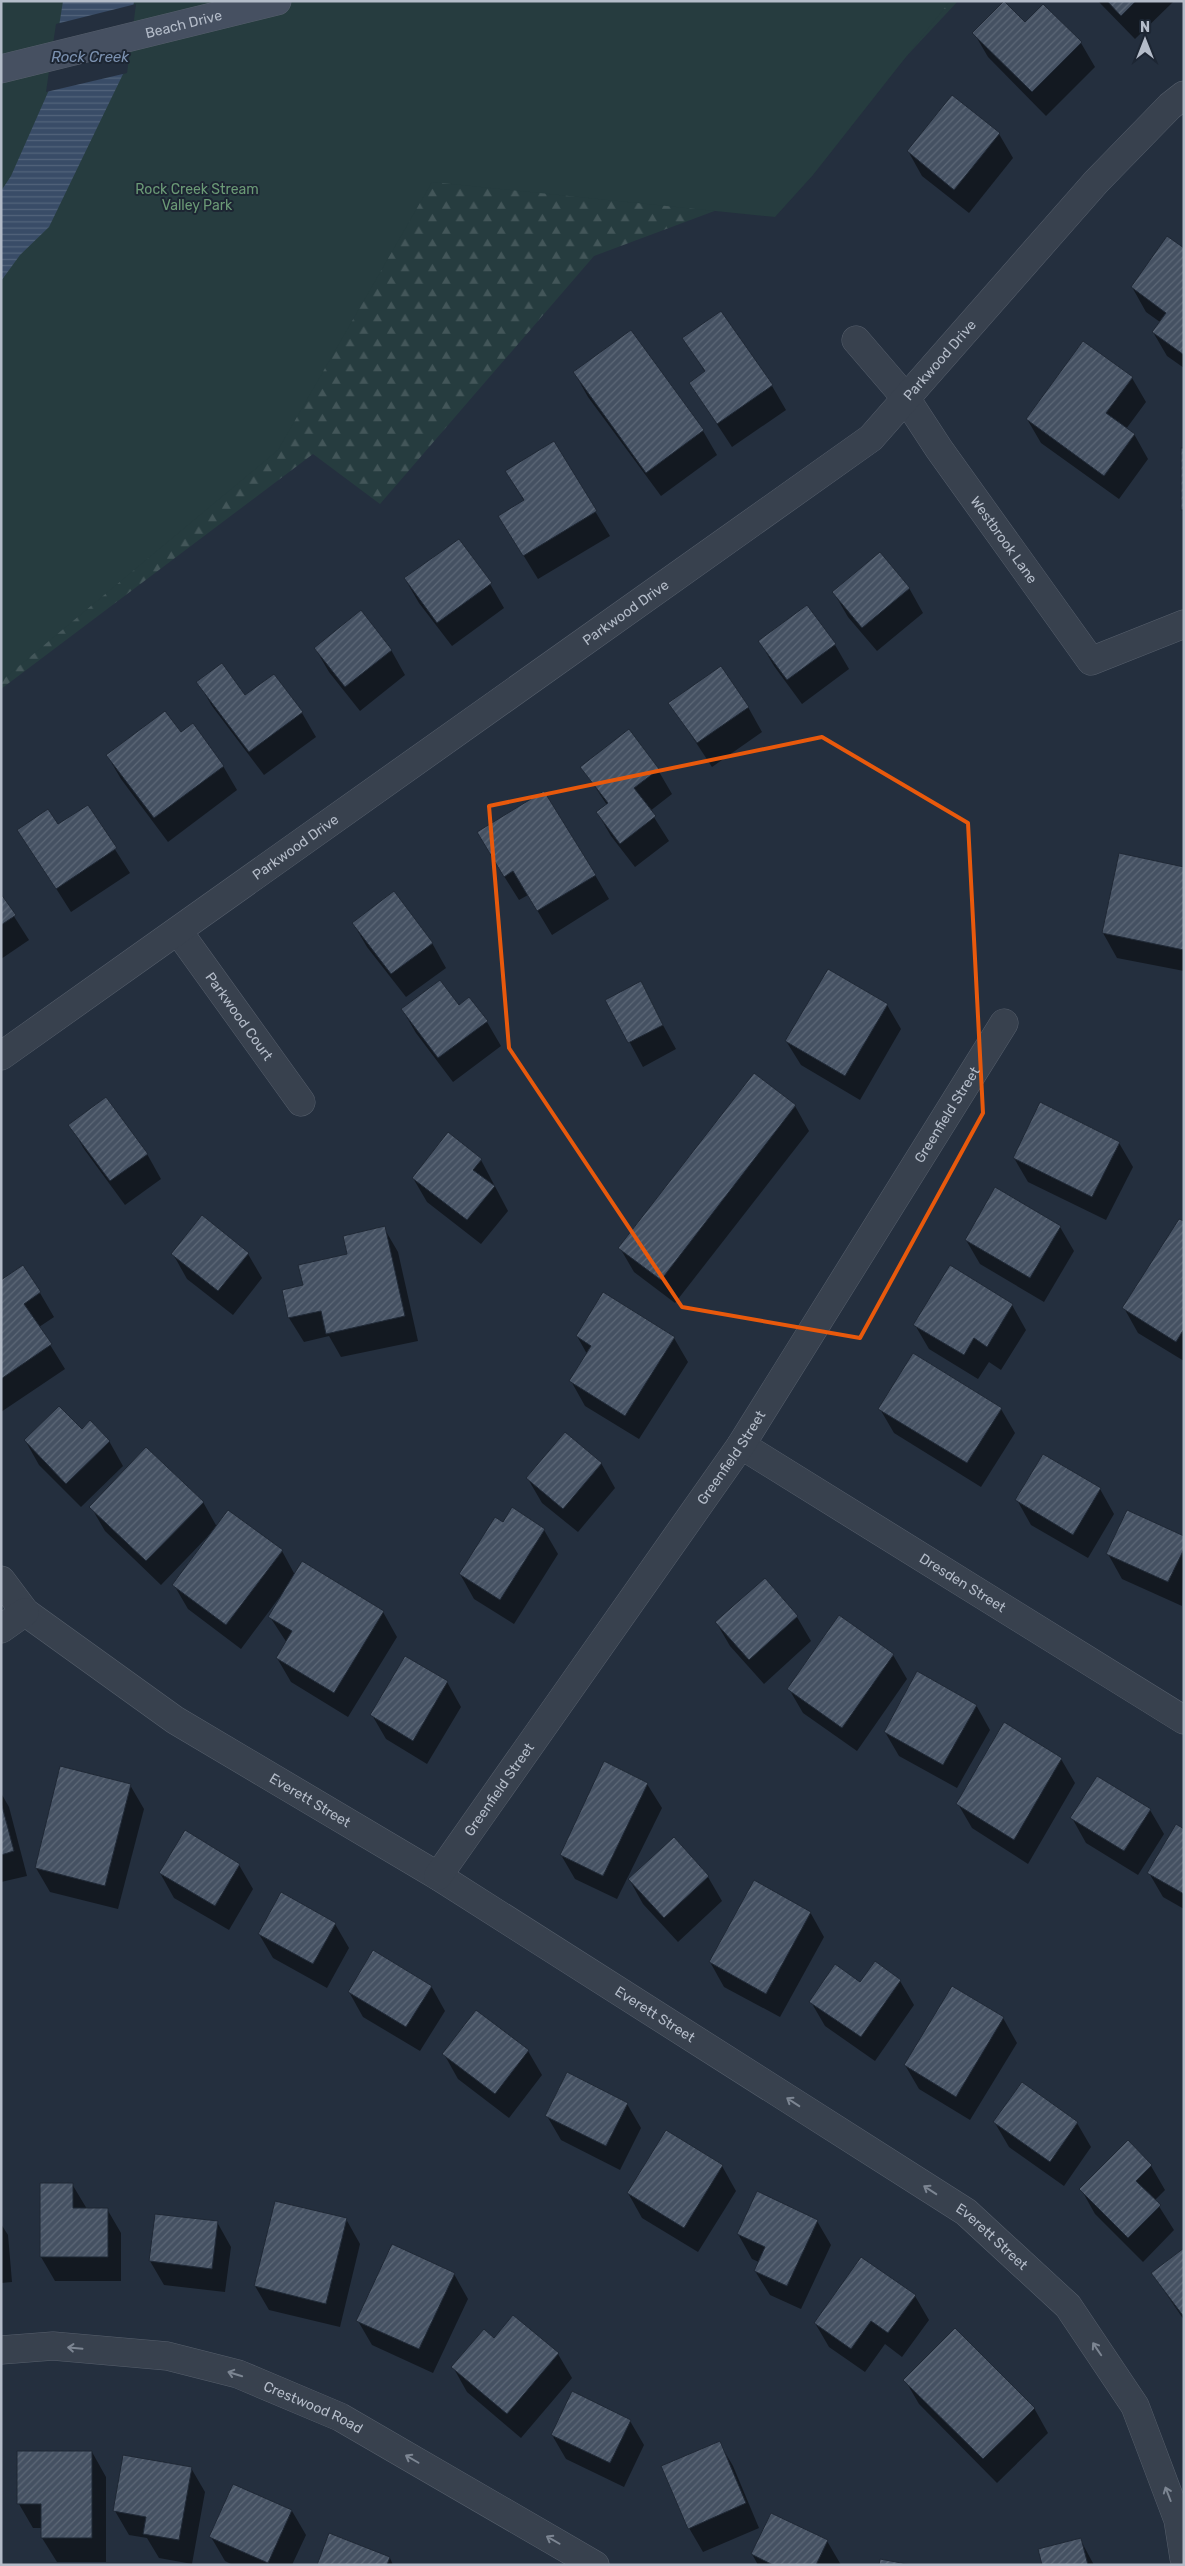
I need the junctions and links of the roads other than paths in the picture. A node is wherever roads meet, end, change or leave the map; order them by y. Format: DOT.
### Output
graph roads {
  1 [pos="277,1"];
  2 [pos="1,70"];
  3 [pos="1184,96"];
  4 [pos="856,340"];
  5 [pos="905,397"];
  6 [pos="1184,624"];
  7 [pos="178,931"];
  8 [pos="1004,1023"];
  9 [pos="1,1056"];
  10 [pos="301,1102"];
  11 [pos="741,1445"];
  12 [pos="1,1580"];
  13 [pos="25,1612"];
  14 [pos="1,1629"];
  15 [pos="1184,1720"];
  16 [pos="438,1876"];
  17 [pos="1,2350"];
  18 [pos="1184,2558"];
  19 [pos="595,2565"];
  1 -- 2 [label="street, Beach Drive"];
  3 -- 5 [label="street, Parkwood Drive"];
  4 -- 5 [label="street, Westbrook Lane"];
  5 -- 6 [label="street, Westbrook Lane"];
  5 -- 7 [label="street, Parkwood Drive"];
  7 -- 9 [label="street, Parkwood Drive"];
  7 -- 10 [label="street, Parkwood Court"];
  8 -- 11 [label="street, Greenfield Street"];
  11 -- 15 [label="street, Dresden Street"];
  11 -- 16 [label="street, Greenfield Street"];
  12 -- 13 [label="street, Everett Street"];
  13 -- 14 [label="street"];
  13 -- 16 [label="street, Everett Street"];
  18 -- 16 [label="street, Everett Street, one-way"];
  19 -- 17 [label="street, Crestwood Road, one-way"];
}
